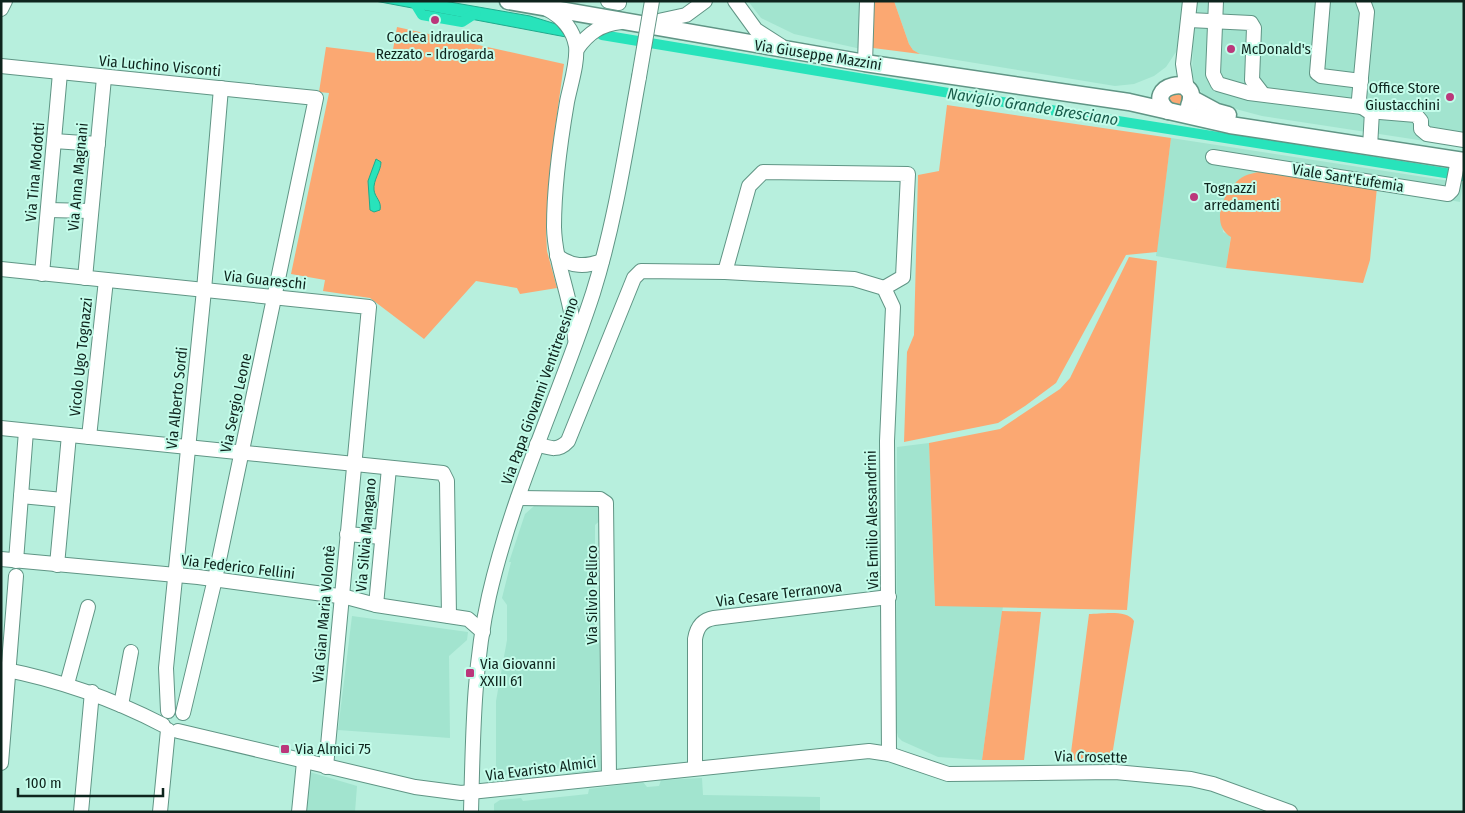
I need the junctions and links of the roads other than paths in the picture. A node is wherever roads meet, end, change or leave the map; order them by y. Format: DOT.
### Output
graph roads {
  1 [pos="5,1"];
  2 [pos="508,1"];
  3 [pos="652,1"];
  4 [pos="705,1"];
  5 [pos="735,1"];
  6 [pos="867,1"];
  7 [pos="1190,1"];
  8 [pos="1216,1"];
  9 [pos="1323,1"];
  10 [pos="1363,1"];
  11 [pos="544,8"];
  12 [pos="1,9"];
  13 [pos="1188,20"];
  14 [pos="1215,20"];
  15 [pos="632,23"];
  16 [pos="577,49"];
  17 [pos="791,50"];
  18 [pos="1184,53"];
  19 [pos="865,63"];
  20 [pos="1,66"];
  21 [pos="60,74"];
  22 [pos="104,78"];
  23 [pos="1252,80"];
  24 [pos="1361,81"];
  25 [pos="221,88"];
  26 [pos="1236,88"];
  27 [pos="1165,90"];
  28 [pos="1262,93"];
  29 [pos="1189,94"];
  30 [pos="316,98"];
  31 [pos="1128,102"];
  32 [pos="1367,109"];
  33 [pos="1173,112"];
  34 [pos="1300,135"];
  35 [pos="1464,140"];
  36 [pos="54,141"];
  37 [pos="98,144"];
  38 [pos="1370,147"];
  39 [pos="1214,156"];
  40 [pos="1459,164"];
  41 [pos="48,210"];
  42 [pos="91,211"];
  43 [pos="557,256"];
  44 [pos="602,261"];
  45 [pos="1,269"];
  46 [pos="725,272"];
  47 [pos="42,274"];
  48 [pos="85,278"];
  49 [pos="106,280"];
  50 [pos="884,288"];
  51 [pos="204,290"];
  52 [pos="274,296"];
  53 [pos="576,345"];
  54 [pos="1,428"];
  55 [pos="26,431"];
  56 [pos="69,435"];
  57 [pos="89,437"];
  58 [pos="537,444"];
  59 [pos="188,448"];
  60 [pos="242,453"];
  61 [pos="354,464"];
  62 [pos="389,468"];
  63 [pos="21,496"];
  64 [pos="518,498"];
  65 [pos="63,500"];
  66 [pos="347,534"];
  67 [pos="382,537"];
  68 [pos="1,559"];
  69 [pos="16,562"];
  70 [pos="56,566"];
  71 [pos="16,576"];
  72 [pos="176,576"];
  73 [pos="215,579"];
  74 [pos="341,597"];
  75 [pos="889,597"];
  76 [pos="376,605"];
  77 [pos="88,607"];
  78 [pos="487,609"];
  79 [pos="449,616"];
  80 [pos="468,619"];
  81 [pos="483,632"];
  82 [pos="131,652"];
  83 [pos="5,670"];
  84 [pos="67,684"];
  85 [pos="92,692"];
  86 [pos="121,705"];
  87 [pos="170,721"];
  88 [pos="889,754"];
  89 [pos="304,762"];
  90 [pos="1,764"];
  91 [pos="326,767"];
  92 [pos="695,768"];
  93 [pos="609,777"];
  94 [pos="472,793"];
  95 [pos="81,812"];
  96 [pos="160,812"];
  97 [pos="299,812"];
  98 [pos="472,812"];
  99 [pos="1290,812"];
  1 -- 12 [label="street"];
  2 -- 11 [label="main road, Via Giuseppe Mazzini"];
  3 -- 44 [label="street, Via Papa Giovanni Ventitreesimo, bridge"];
  4 -- 15 [label="street"];
  5 -- 17 [label="street"];
  6 -- 19 [label="street"];
  7 -- 13 [label="street"];
  8 -- 14 [label="street"];
  9 -- 24 [label="street"];
  10 -- 24 [label="street"];
  11 -- 15 [label="main road, Via Giuseppe Mazzini"];
  11 -- 16 [label="street"];
  13 -- 14 [label="street"];
  13 -- 18 [label="street"];
  14 -- 23 [label="street"];
  14 -- 26 [label="street"];
  15 -- 16 [label="street"];
  15 -- 17 [label="main road, Via Giuseppe Mazzini"];
  16 -- 43 [label="street"];
  17 -- 19 [label="main road, Via Giuseppe Mazzini"];
  18 -- 27 [label="street"];
  18 -- 29 [label="street"];
  19 -- 31 [label="main road, Via Giuseppe Mazzini"];
  20 -- 21 [label="street, Via Luchino Visconti"];
  21 -- 22 [label="street, Via Luchino Visconti"];
  21 -- 36 [label="street, Via Tina Modotti"];
  22 -- 25 [label="street, Via Luchino Visconti"];
  22 -- 37 [label="street, Via Anna Magnani"];
  23 -- 26 [label="street"];
  23 -- 28 [label="street"];
  24 -- 32 [label="street"];
  25 -- 30 [label="street, Via Luchino Visconti"];
  25 -- 51 [label="street, Via Alberto Sordi"];
  26 -- 28 [label="street"];
  27 -- 29 [label="main road, Viale Sant'Eufemia"];
  27 -- 31 [label="main road, Via Giuseppe Mazzini"];
  27 -- 33 [label="main road"];
  28 -- 32 [label="street"];
  29 -- 33 [label="main road"];
  29 -- 34 [label="main road, Viale Sant'Eufemia"];
  30 -- 52 [label="street, Via Sergio Leone"];
  31 -- 33 [label="main road, Via Giuseppe Mazzini"];
  32 -- 35 [label="street"];
  32 -- 38 [label="street"];
  33 -- 34 [label="main road, Viale Sant'Eufemia"];
  34 -- 38 [label="main road, Viale Sant'Eufemia"];
  36 -- 37 [label="street"];
  36 -- 41 [label="street, Via Tina Modotti"];
  37 -- 42 [label="street, Via Anna Magnani"];
  38 -- 40 [label="main road, Viale Sant'Eufemia"];
  39 -- 40 [label="street, Viale Sant'Eufemia"];
  41 -- 42 [label="street"];
  41 -- 47 [label="street, Via Tina Modotti"];
  42 -- 48 [label="street, Via Anna Magnani"];
  43 -- 44 [label="street"];
  43 -- 53 [label="street"];
  44 -- 53 [label="street, Via Papa Giovanni Ventitreesimo"];
  45 -- 47 [label="street, Via Guareschi"];
  46 -- 50 [label="street"];
  46 -- 50 [label="street"];
  46 -- 58 [label="street"];
  47 -- 48 [label="street, Via Guareschi"];
  48 -- 49 [label="street, Via Guareschi"];
  49 -- 51 [label="street, Via Guareschi"];
  49 -- 57 [label="street, Vicolo Ugo Tognazzi"];
  50 -- 75 [label="street, Via Emilio Alessandrini"];
  51 -- 52 [label="street, Via Guareschi"];
  51 -- 59 [label="street, Via Alberto Sordi"];
  52 -- 60 [label="street, Via Sergio Leone"];
  52 -- 61 [label="street, Via Guareschi"];
  53 -- 58 [label="street, Via Papa Giovanni Ventitreesimo"];
  54 -- 55 [label="street"];
  55 -- 56 [label="street"];
  55 -- 63 [label="street"];
  56 -- 57 [label="street"];
  56 -- 65 [label="street"];
  57 -- 59 [label="street"];
  58 -- 64 [label="street, Via Papa Giovanni Ventitreesimo"];
  59 -- 60 [label="street"];
  59 -- 72 [label="street, Via Alberto Sordi"];
  60 -- 61 [label="street"];
  60 -- 73 [label="street, Via Sergio Leone"];
  61 -- 62 [label="street"];
  61 -- 66 [label="street, Via Gian Maria Volontè"];
  62 -- 67 [label="street, Via Silvia Mangano"];
  62 -- 79 [label="street"];
  63 -- 65 [label="street"];
  63 -- 69 [label="street"];
  64 -- 78 [label="street, Via Papa Giovanni Ventitreesimo"];
  64 -- 93 [label="street, Via Silvio Pellico"];
  65 -- 70 [label="street"];
  66 -- 67 [label="street"];
  66 -- 74 [label="street, Via Gian Maria Volontè"];
  67 -- 76 [label="street, Via Silvia Mangano"];
  68 -- 69 [label="street, Via Federico Fellini"];
  69 -- 70 [label="street, Via Federico Fellini"];
  70 -- 72 [label="street, Via Federico Fellini"];
  71 -- 83 [label="street"];
  72 -- 73 [label="street, Via Federico Fellini"];
  72 -- 87 [label="street, Via Alberto Sordi"];
  73 -- 74 [label="street, Via Federico Fellini"];
  73 -- 87 [label="street, Via Sergio Leone"];
  74 -- 76 [label="street, Via Federico Fellini"];
  74 -- 91 [label="street, Via Gian Maria Volontè"];
  75 -- 88 [label="street, Via Emilio Alessandrini"];
  75 -- 92 [label="street, Via Cesare Terranova"];
  76 -- 79 [label="street, Via Federico Fellini"];
  77 -- 84 [label="street"];
  78 -- 80 [label="street"];
  78 -- 81 [label="street, Via Papa Giovanni Ventitreesimo"];
  79 -- 80 [label="street, Via Federico Fellini"];
  80 -- 81 [label="street"];
  81 -- 94 [label="street, Via Papa Giovanni Ventitreesimo"];
  82 -- 86 [label="street"];
  83 -- 84 [label="street, Via Evaristo Almici"];
  83 -- 90 [label="street"];
  84 -- 85 [label="street, Via Evaristo Almici"];
  85 -- 86 [label="street, Via Evaristo Almici"];
  85 -- 95 [label="street"];
  86 -- 87 [label="street, Via Evaristo Almici"];
  87 -- 89 [label="street, Via Evaristo Almici"];
  87 -- 96 [label="street"];
  88 -- 92 [label="street, Via Evaristo Almici"];
  88 -- 99 [label="street, Via Crosette"];
  89 -- 91 [label="street, Via Evaristo Almici"];
  89 -- 97 [label="street"];
  91 -- 94 [label="street, Via Evaristo Almici"];
  92 -- 93 [label="street, Via Evaristo Almici"];
  93 -- 94 [label="street, Via Evaristo Almici"];
  94 -- 98 [label="street, Via Papa Giovanni Ventitreesimo"];
}
